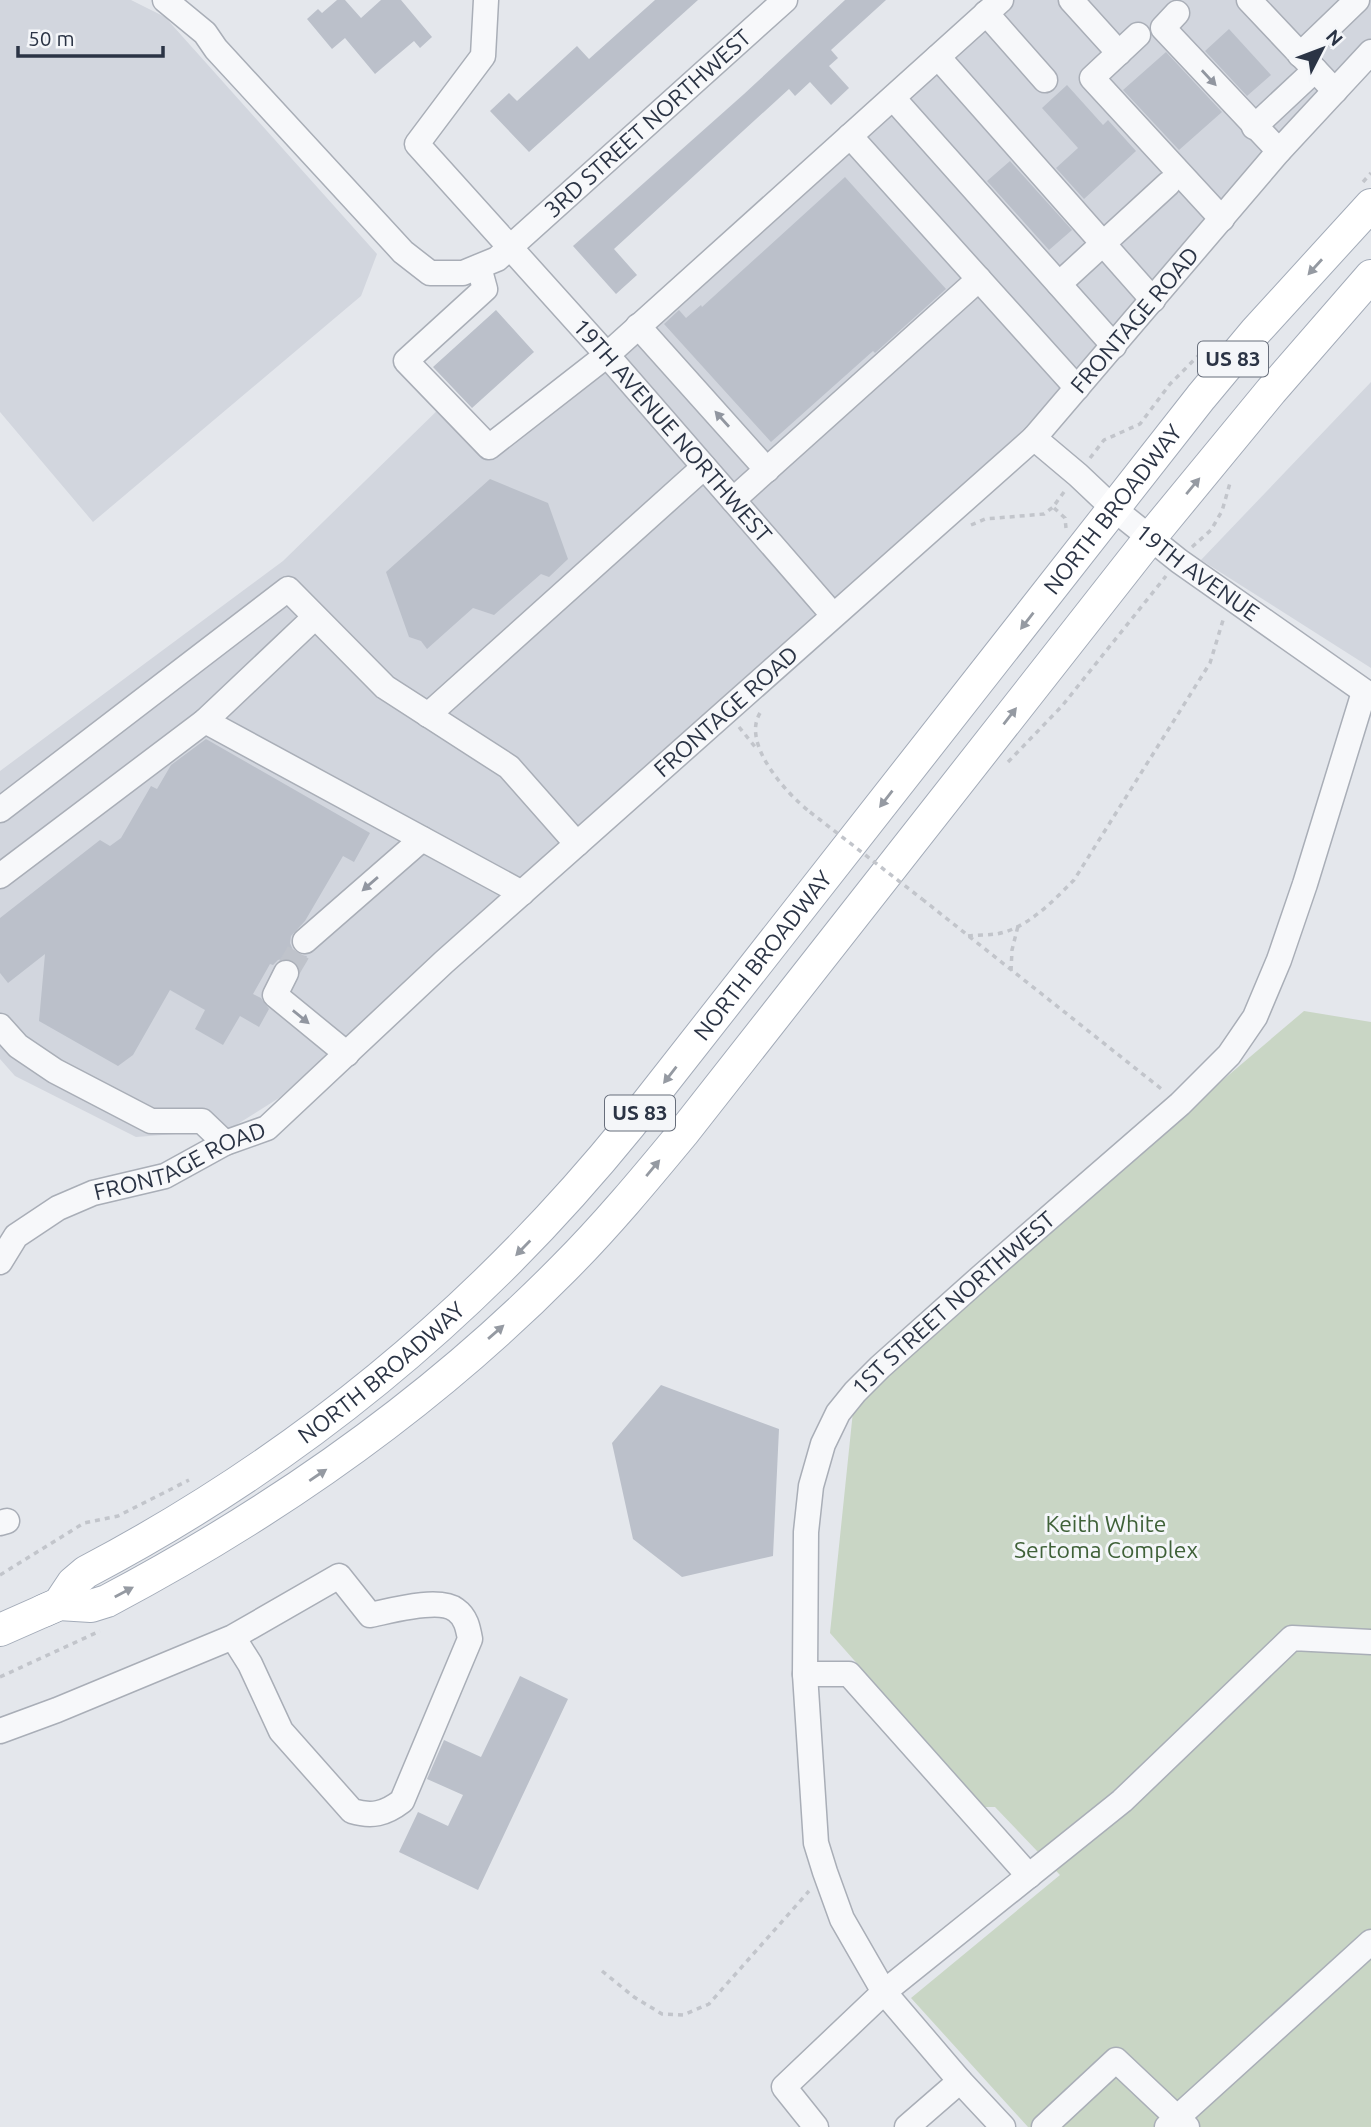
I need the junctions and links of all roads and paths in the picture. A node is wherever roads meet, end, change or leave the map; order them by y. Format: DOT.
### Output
graph roads {
  1 [pos="165,0"];
  2 [pos="486,0"];
  3 [pos="785,0"];
  4 [pos="1071,0"];
  5 [pos="1249,0"];
  6 [pos="1357,0"];
  7 [pos="994,7"];
  8 [pos="1174,10"];
  9 [pos="1138,35"];
  10 [pos="1371,52"];
  11 [pos="1119,53"];
  12 [pos="938,57"];
  13 [pos="1308,62"];
  14 [pos="1045,80"];
  15 [pos="1335,91"];
  16 [pos="892,98"];
  17 [pos="1254,127"];
  18 [pos="850,136"];
  19 [pos="1279,152"];
  20 [pos="1371,173"];
  21 [pos="1168,184"];
  22 [pos="1366,194"];
  23 [pos="1222,219"];
  24 [pos="1104,244"];
  25 [pos="509,247"];
  26 [pos="479,267"];
  27 [pos="1371,276"];
  28 [pos="979,279"];
  29 [pos="1059,284"];
  30 [pos="1153,300"];
  31 [pos="638,326"];
  32 [pos="1209,345"];
  33 [pos="1114,346"];
  34 [pos="607,355"];
  35 [pos="1077,388"];
  36 [pos="1034,438"];
  37 [pos="704,467"];
  38 [pos="767,470"];
  39 [pos="1078,475"];
  40 [pos="733,500"];
  41 [pos="1053,507"];
  42 [pos="1114,509"];
  43 [pos="963,528"];
  44 [pos="1066,532"];
  45 [pos="1150,538"];
  46 [pos="1160,583"];
  47 [pos="1173,585"];
  48 [pos="1221,611"];
  49 [pos="834,615"];
  50 [pos="315,617"];
  51 [pos="1367,694"];
  52 [pos="762,709"];
  53 [pos="726,711"];
  54 [pos="428,715"];
  55 [pos="205,721"];
  56 [pos="758,750"];
  57 [pos="0,810"];
  58 [pos="838,826"];
  59 [pos="829,837"];
  60 [pos="422,839"];
  61 [pos="578,844"];
  62 [pos="0,876"];
  63 [pos="522,893"];
  64 [pos="1018,926"];
  65 [pos="968,936"];
  66 [pos="305,941"];
  67 [pos="1011,971"];
  68 [pos="286,972"];
  69 [pos="0,1026"];
  70 [pos="347,1054"];
  71 [pos="1180,1104"];
  72 [pos="225,1143"];
  73 [pos="0,1262"];
  74 [pos="191,1480"];
  75 [pos="0,1575"];
  76 [pos="59,1604"];
  77 [pos="0,1630"];
  78 [pos="233,1637"];
  79 [pos="1371,1642"];
  80 [pos="805,1674"];
  81 [pos="0,1731"];
  82 [pos="825,1872"];
  83 [pos="1029,1876"];
  84 [pos="1371,1942"];
  85 [pos="602,1971"];
  86 [pos="884,1992"];
  87 [pos="960,2081"];
  88 [pos="1177,2124"];
  89 [pos="816,2127"];
  90 [pos="907,2127"];
  91 [pos="1003,2127"];
  92 [pos="1044,2127"];
  1 -- 26 [label="street"];
  2 -- 25 [label="street, 19TH AVENUE NORTHWEST"];
  3 -- 25 [label="street, 3RD STREET NORTHWEST"];
  4 -- 11 [label="street"];
  5 -- 13 [label="street"];
  6 -- 13 [label="street"];
  7 -- 12 [label="street"];
  7 -- 14 [label="street"];
  8 -- 17 [label="street, one-way"];
  9 -- 11 [label="street"];
  10 -- 15 [label="street, FRONTAGE ROAD"];
  11 -- 23 [label="street"];
  12 -- 16 [label="street"];
  12 -- 24 [label="street"];
  13 -- 15 [label="street"];
  13 -- 17 [label="street"];
  15 -- 19 [label="street, FRONTAGE ROAD"];
  16 -- 18 [label="street"];
  16 -- 29 [label="street"];
  17 -- 19 [label="street"];
  18 -- 28 [label="street"];
  18 -- 31 [label="street"];
  19 -- 23 [label="street, FRONTAGE ROAD"];
  20 -- 22 [label="path"];
  21 -- 24 [label="street"];
  22 -- 42 [label="main road, NORTH BROADWAY / US 83, one-way"];
  23 -- 30 [label="street, FRONTAGE ROAD"];
  24 -- 29 [label="street"];
  24 -- 30 [label="street"];
  25 -- 26 [label="street, 3RD STREET NORTHWEST"];
  25 -- 34 [label="street, 19TH AVENUE NORTHWEST"];
  26 -- 34 [label="street"];
  45 -- 27 [label="main road, NORTH BROADWAY / US 83, one-way"];
  28 -- 35 [label="street"];
  28 -- 38 [label="street"];
  29 -- 33 [label="street"];
  30 -- 33 [label="street, FRONTAGE ROAD"];
  31 -- 34 [label="street"];
  38 -- 31 [label="street, one-way"];
  32 -- 39 [label="path"];
  33 -- 35 [label="street, FRONTAGE ROAD"];
  34 -- 37 [label="street, 19TH AVENUE NORTHWEST"];
  35 -- 36 [label="street, FRONTAGE ROAD"];
  36 -- 39 [label="street, 19TH AVENUE"];
  36 -- 49 [label="street, FRONTAGE ROAD"];
  37 -- 40 [label="street, 19TH AVENUE NORTHWEST"];
  37 -- 54 [label="street"];
  38 -- 40 [label="street"];
  39 -- 41 [label="path"];
  39 -- 42 [label="street, 19TH AVENUE"];
  40 -- 49 [label="street, 19TH AVENUE NORTHWEST"];
  41 -- 43 [label="path"];
  41 -- 44 [label="path"];
  42 -- 45 [label="street, 19TH AVENUE"];
  42 -- 76 [label="main road, NORTH BROADWAY / US 83, one-way"];
  45 -- 51 [label="street, 19TH AVENUE"];
  76 -- 45 [label="main road, NORTH BROADWAY / US 83, one-way"];
  46 -- 47 [label="path"];
  48 -- 64 [label="path"];
  49 -- 53 [label="street, FRONTAGE ROAD"];
  50 -- 54 [label="street"];
  50 -- 55 [label="street"];
  50 -- 57 [label="street"];
  51 -- 71 [label="street, 1ST STREET NORTHWEST"];
  52 -- 56 [label="path"];
  53 -- 56 [label="path"];
  53 -- 61 [label="street, FRONTAGE ROAD"];
  54 -- 61 [label="street"];
  55 -- 60 [label="street"];
  55 -- 62 [label="street"];
  56 -- 65 [label="path, bridge"];
  58 -- 59 [label="path"];
  60 -- 63 [label="street"];
  60 -- 66 [label="street, one-way"];
  61 -- 63 [label="street, FRONTAGE ROAD"];
  63 -- 70 [label="street, FRONTAGE ROAD"];
  64 -- 65 [label="path"];
  64 -- 67 [label="path"];
  65 -- 67 [label="path"];
  67 -- 71 [label="path"];
  68 -- 70 [label="street, one-way"];
  69 -- 72 [label="street"];
  70 -- 72 [label="street, FRONTAGE ROAD"];
  71 -- 80 [label="street, 1ST STREET NORTHWEST"];
  72 -- 73 [label="street, FRONTAGE ROAD"];
  74 -- 75 [label="path"];
  76 -- 77 [label="main road, NORTH BROADWAY / US 83"];
  78 -- 78 [label="street"];
  78 -- 81 [label="street"];
  79 -- 83 [label="street"];
  80 -- 82 [label="street, 1ST STREET NORTHWEST"];
  80 -- 83 [label="street"];
  82 -- 85 [label="path"];
  82 -- 86 [label="street, 1ST STREET NORTHWEST"];
  83 -- 86 [label="street"];
  84 -- 88 [label="street"];
  86 -- 87 [label="street, 1ST STREET NORTHWEST"];
  86 -- 89 [label="street"];
  87 -- 90 [label="street"];
  87 -- 91 [label="street, 1ST STREET NORTHWEST"];
  88 -- 92 [label="street"];
}
